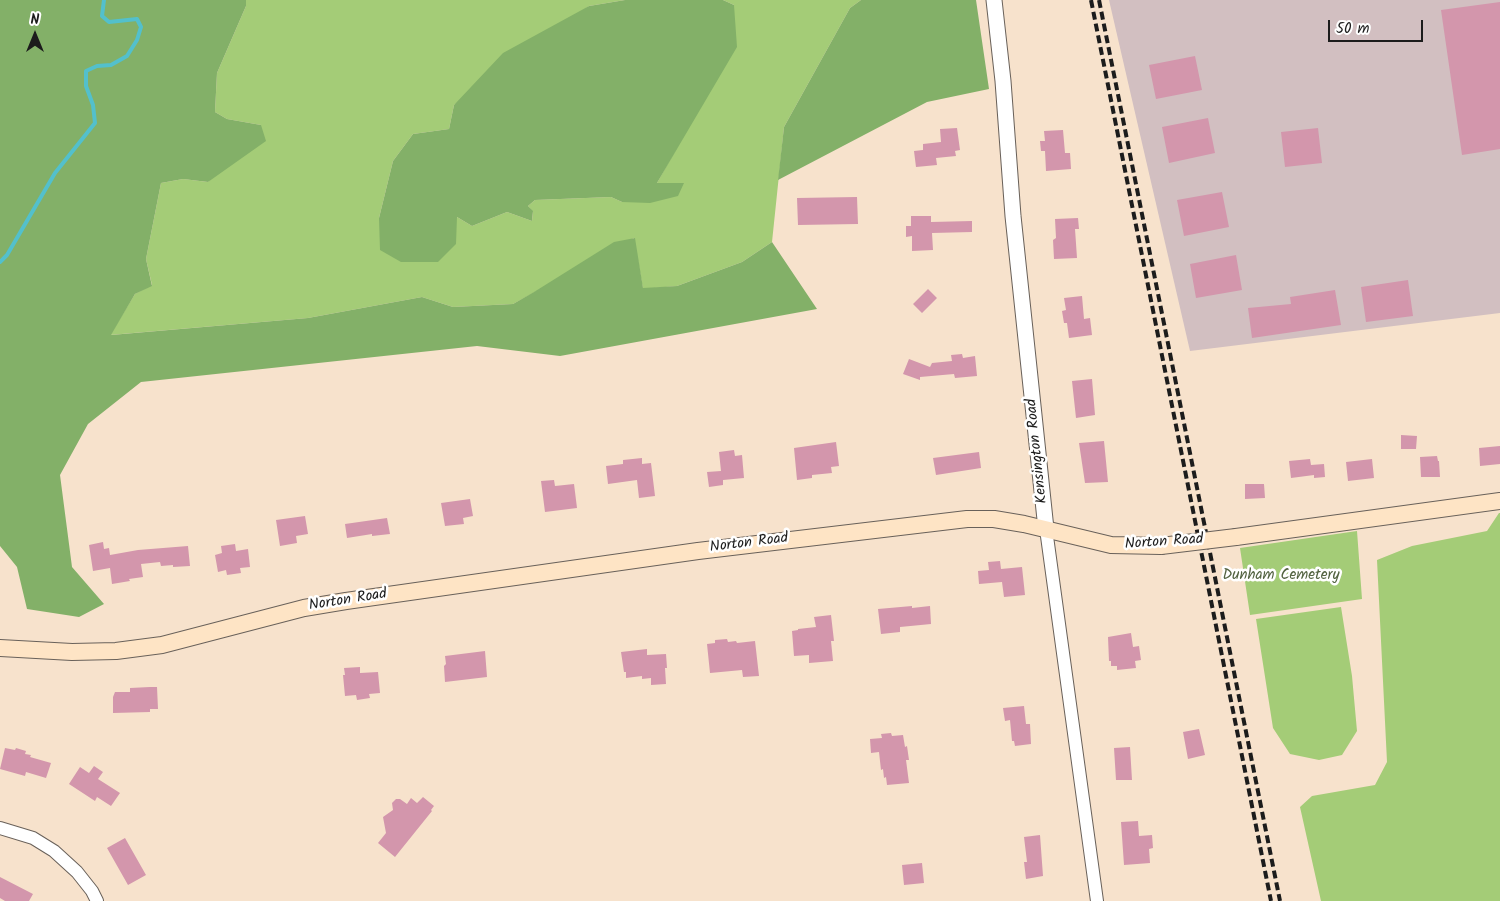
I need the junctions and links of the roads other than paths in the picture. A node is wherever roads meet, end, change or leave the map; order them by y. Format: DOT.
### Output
graph roads {
  1 [pos="994,0"];
  2 [pos="1500,501"];
  3 [pos="1046,529"];
  4 [pos="0,648"];
  5 [pos="0,828"];
  6 [pos="98,901"];
  7 [pos="1097,901"];
  1 -- 3 [label="street, Kensington Road"];
  2 -- 3 [label="main road, Norton Road, bridge"];
  3 -- 4 [label="main road, Norton Road"];
  3 -- 7 [label="street, Kensington Road"];
  5 -- 6 [label="street"];
}
